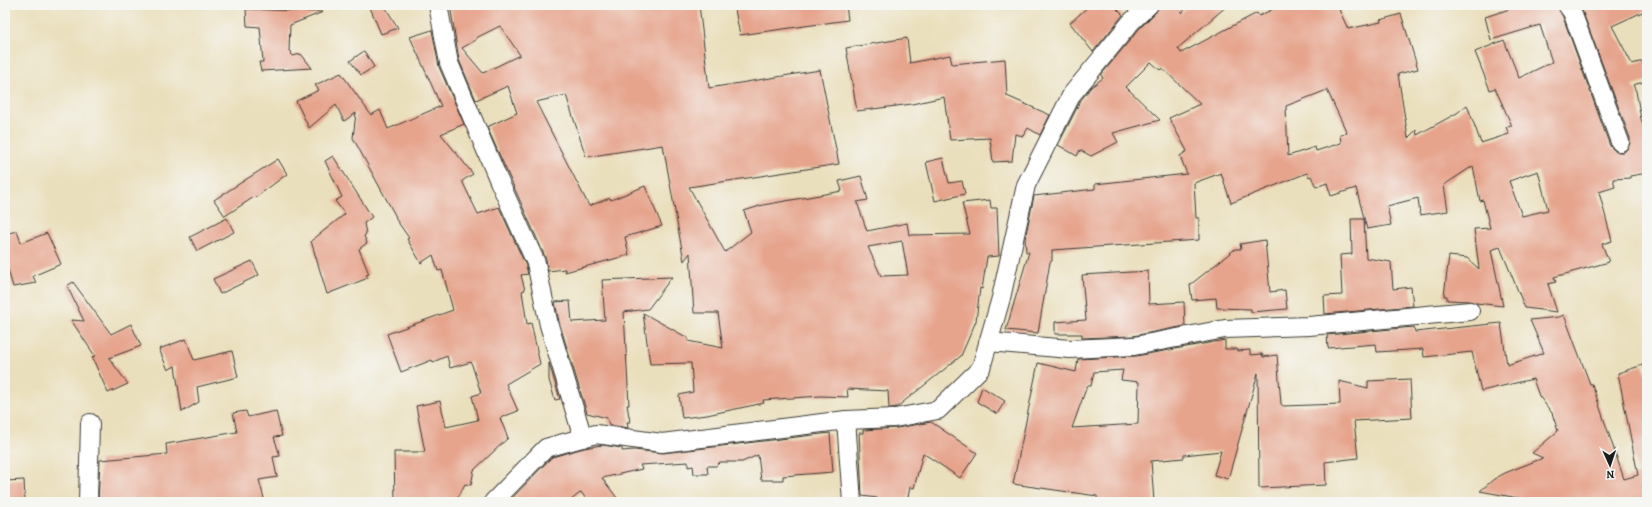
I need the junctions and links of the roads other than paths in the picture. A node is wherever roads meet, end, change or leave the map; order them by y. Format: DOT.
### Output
graph roads {
  1 [pos="438,5"];
  2 [pos="1149,5"];
  3 [pos="1567,5"];
  4 [pos="1620,142"];
  5 [pos="1470,311"];
  6 [pos="988,342"];
  7 [pos="846,420"];
  8 [pos="90,423"];
  9 [pos="583,438"];
  10 [pos="88,502"];
  11 [pos="493,502"];
  12 [pos="852,502"];
  1 -- 9 [label="street"];
  2 -- 6 [label="street"];
  3 -- 4 [label="street"];
  5 -- 6 [label="street"];
  6 -- 7 [label="street"];
  7 -- 9 [label="street"];
  7 -- 12 [label="street"];
  8 -- 10 [label="street"];
  9 -- 11 [label="street"];
}
